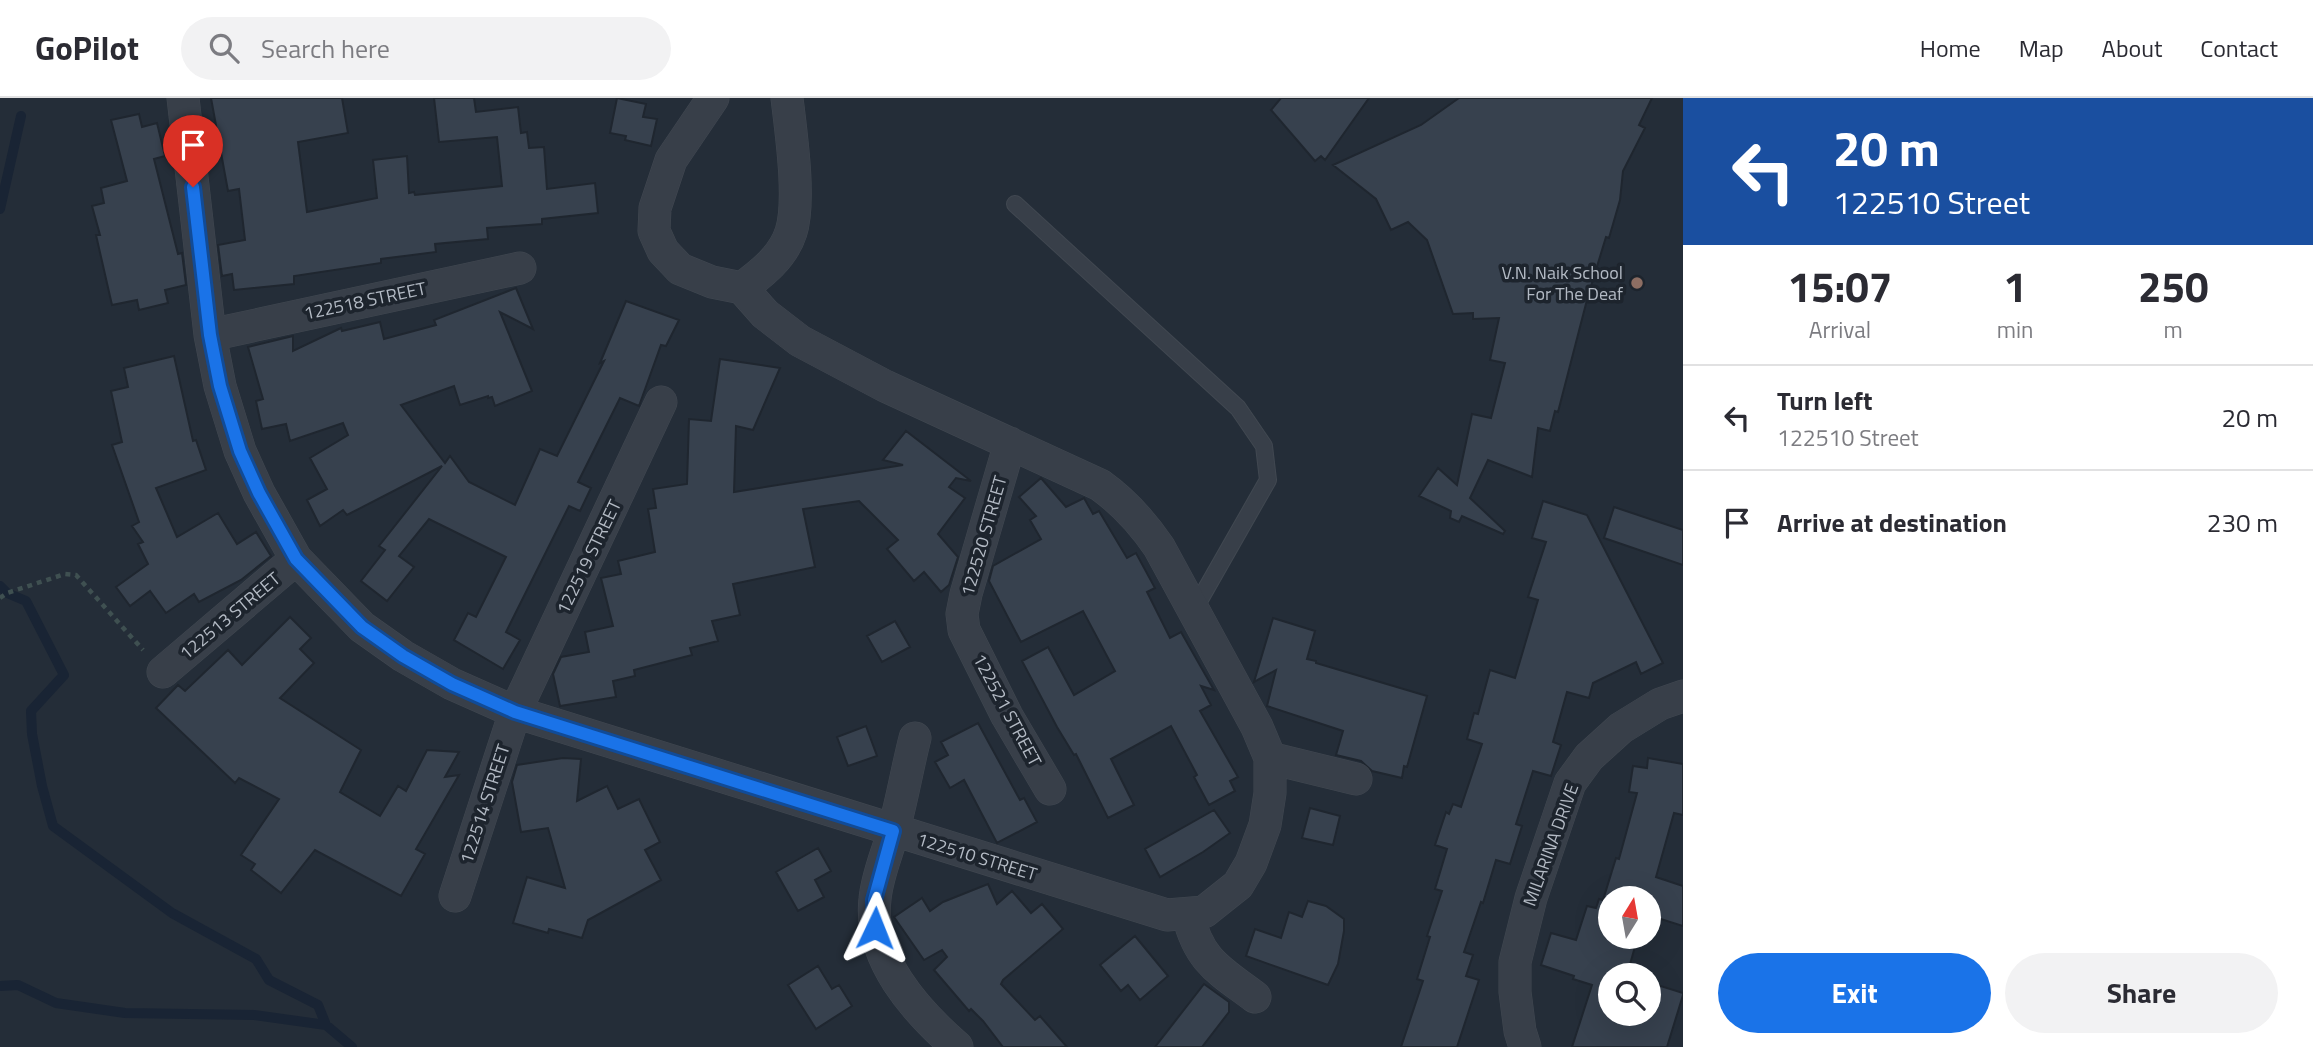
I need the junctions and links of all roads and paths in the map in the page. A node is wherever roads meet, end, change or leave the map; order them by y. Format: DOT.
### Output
graph roads {
  1 [pos="183,98"];
  2 [pos="713,98"];
  3 [pos="787,98"];
  4 [pos="1015,204"];
  5 [pos="520,268"];
  6 [pos="742,288"];
  7 [pos="210,335"];
  8 [pos="661,402"];
  9 [pos="1010,443"];
  10 [pos="296,559"];
  11 [pos="0,598"];
  12 [pos="1194,610"];
  13 [pos="964,630"];
  14 [pos="163,672"];
  15 [pos="1683,696"];
  16 [pos="515,712"];
  17 [pos="915,738"];
  18 [pos="1270,758"];
  19 [pos="1356,779"];
  20 [pos="1050,789"];
  21 [pos="893,831"];
  22 [pos="454,896"];
  23 [pos="1188,915"];
  24 [pos="1255,997"];
  25 [pos="957,1047"];
  26 [pos="1525,1047"];
  1 -- 7 [label="street, 122510 STREET"];
  2 -- 6 [label="street"];
  3 -- 6 [label="street"];
  4 -- 12 [label="lane"];
  5 -- 7 [label="street, 122518 STREET"];
  6 -- 9 [label="street, 122510 STREET"];
  7 -- 10 [label="street, 122510 STREET"];
  8 -- 16 [label="street, 122519 STREET"];
  9 -- 12 [label="street, 122510 STREET"];
  9 -- 13 [label="street, 122520 STREET"];
  10 -- 14 [label="street, 122513 STREET"];
  10 -- 16 [label="street, 122510 STREET"];
  11 -- 14 [label="path"];
  12 -- 18 [label="street, 122510 STREET"];
  13 -- 20 [label="street, 122521 STREET"];
  15 -- 26 [label="street, MILARINA DRIVE"];
  16 -- 21 [label="street, 122510 STREET"];
  16 -- 22 [label="street, 122514 STREET"];
  17 -- 21 [label="street"];
  18 -- 19 [label="street"];
  18 -- 23 [label="street, 122510 STREET"];
  21 -- 23 [label="street, 122510 STREET"];
  21 -- 25 [label="street"];
  23 -- 24 [label="street"];
}
